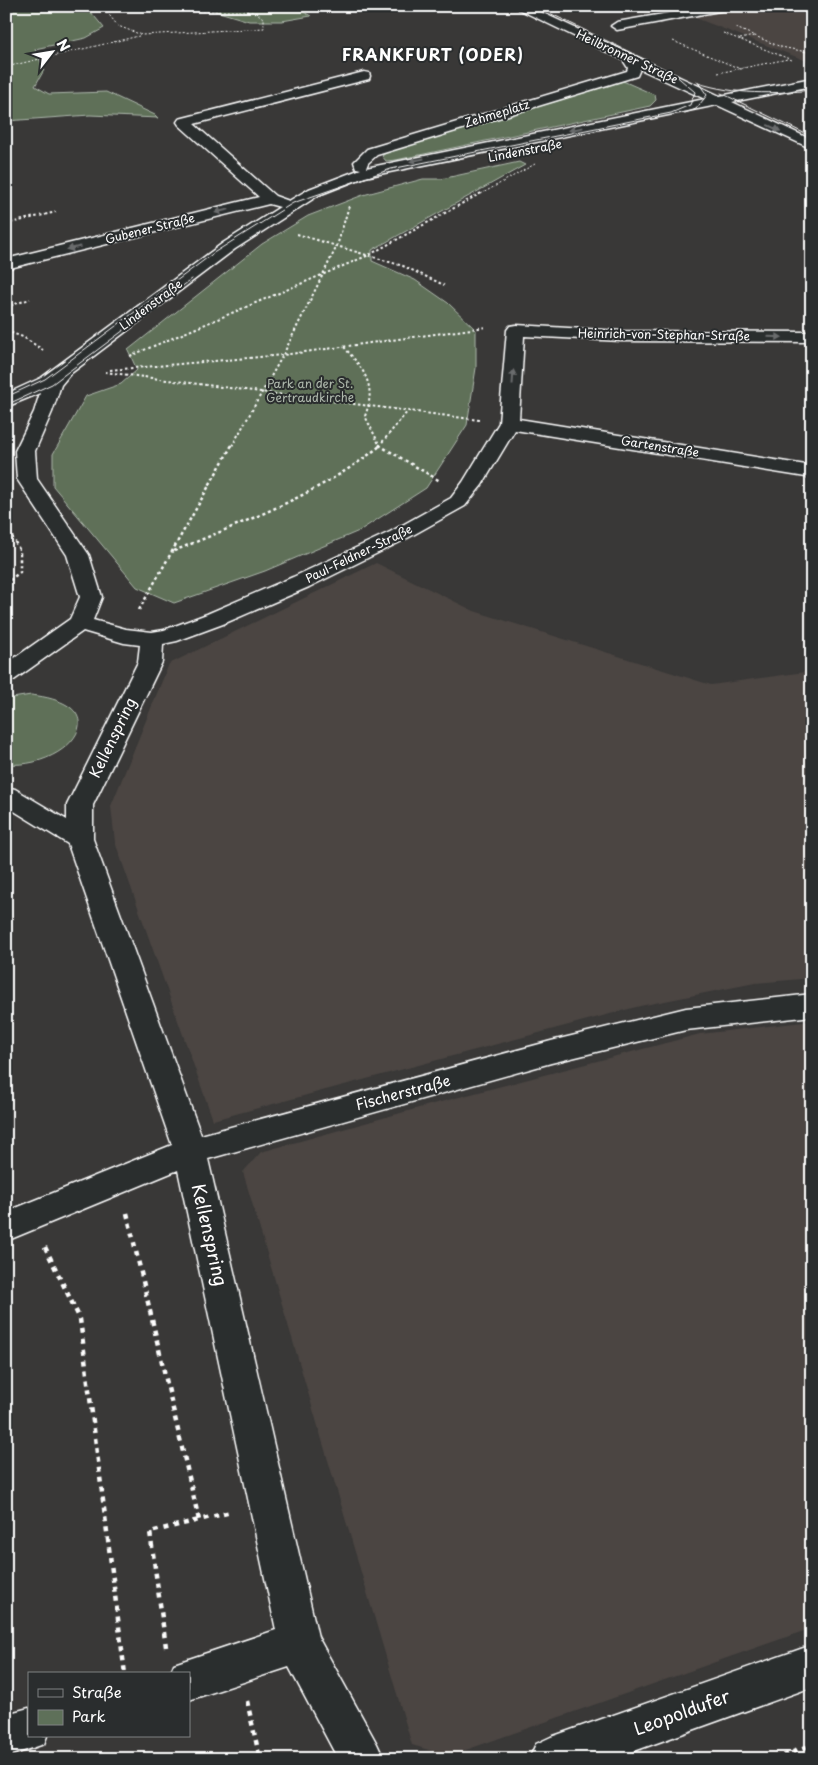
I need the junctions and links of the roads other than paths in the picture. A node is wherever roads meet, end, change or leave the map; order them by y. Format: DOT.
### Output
graph roads {
  1 [pos="518,6"];
  2 [pos="540,6"];
  3 [pos="730,6"];
  4 [pos="615,30"];
  5 [pos="628,58"];
  6 [pos="678,73"];
  7 [pos="364,76"];
  8 [pos="812,82"];
  9 [pos="812,87"];
  10 [pos="768,91"];
  11 [pos="784,91"];
  12 [pos="710,98"];
  13 [pos="741,102"];
  14 [pos="775,103"];
  15 [pos="759,106"];
  16 [pos="812,131"];
  17 [pos="586,140"];
  18 [pos="812,146"];
  19 [pos="360,174"];
  20 [pos="374,183"];
  21 [pos="270,199"];
  22 [pos="294,207"];
  23 [pos="6,264"];
  24 [pos="516,330"];
  25 [pos="812,338"];
  26 [pos="61,374"];
  27 [pos="6,401"];
  28 [pos="509,423"];
  29 [pos="16,453"];
  30 [pos="812,472"];
  31 [pos="80,624"];
  32 [pos="152,639"];
  33 [pos="6,674"];
  34 [pos="6,795"];
  35 [pos="80,839"];
  36 [pos="812,1005"];
  37 [pos="190,1152"];
  38 [pos="19,1222"];
  39 [pos="300,1643"];
  40 [pos="812,1666"];
  41 [pos="178,1667"];
  42 [pos="28,1729"];
  43 [pos="6,1736"];
  44 [pos="362,1759"];
  45 [pos="551,1759"];
  1 -- 5 [label="street, Heilbronner Straße"];
  2 -- 6 [label="street"];
  3 -- 4 [label="street, Heilbronner Straße"];
  5 -- 12 [label="street, Heilbronner Straße"];
  5 -- 19 [label="street, Zehmeplatz"];
  6 -- 12 [label="street"];
  6 -- 12 [label="street"];
  7 -- 21 [label="street"];
  8 -- 10 [label="street"];
  9 -- 11 [label="street"];
  10 -- 11 [label="street"];
  10 -- 12 [label="street"];
  10 -- 13 [label="street"];
  11 -- 13 [label="street"];
  12 -- 13 [label="street, Heilbronner Straße"];
  12 -- 17 [label="street"];
  12 -- 19 [label="street, Lindenstraße, one-way"];
  13 -- 15 [label="street, Lindenstraße"];
  13 -- 17 [label="street, Lindenstraße"];
  13 -- 18 [label="street, Heilbronner Straße, one-way"];
  14 -- 15 [label="street, Lindenstraße"];
  15 -- 16 [label="street"];
  17 -- 20 [label="street, Lindenstraße"];
  19 -- 20 [label="street"];
  19 -- 22 [label="street, Lindenstraße"];
  20 -- 22 [label="street, Lindenstraße"];
  21 -- 22 [label="street"];
  21 -- 23 [label="street, Gubener Straße, one-way"];
  22 -- 26 [label="street, Lindenstraße"];
  24 -- 25 [label="street, Heinrich-von-Stephan-Straße, one-way"];
  28 -- 24 [label="street, Paul-Feldner-Straße, one-way"];
  26 -- 27 [label="street, Lindenstraße"];
  26 -- 29 [label="street"];
  28 -- 30 [label="street, Gartenstraße"];
  28 -- 32 [label="street, Paul-Feldner-Straße"];
  29 -- 31 [label="street"];
  31 -- 32 [label="street, Paul-Feldner-Straße"];
  31 -- 33 [label="street"];
  32 -- 35 [label="street, Kellenspring"];
  34 -- 35 [label="street"];
  35 -- 37 [label="street, Kellenspring"];
  36 -- 37 [label="street, Fischerstraße"];
  37 -- 38 [label="street, Fischerstraße"];
  37 -- 39 [label="street, Kellenspring"];
  39 -- 41 [label="street"];
  39 -- 44 [label="street"];
  40 -- 45 [label="street, Leopoldufer"];
  42 -- 43 [label="street"];
}
